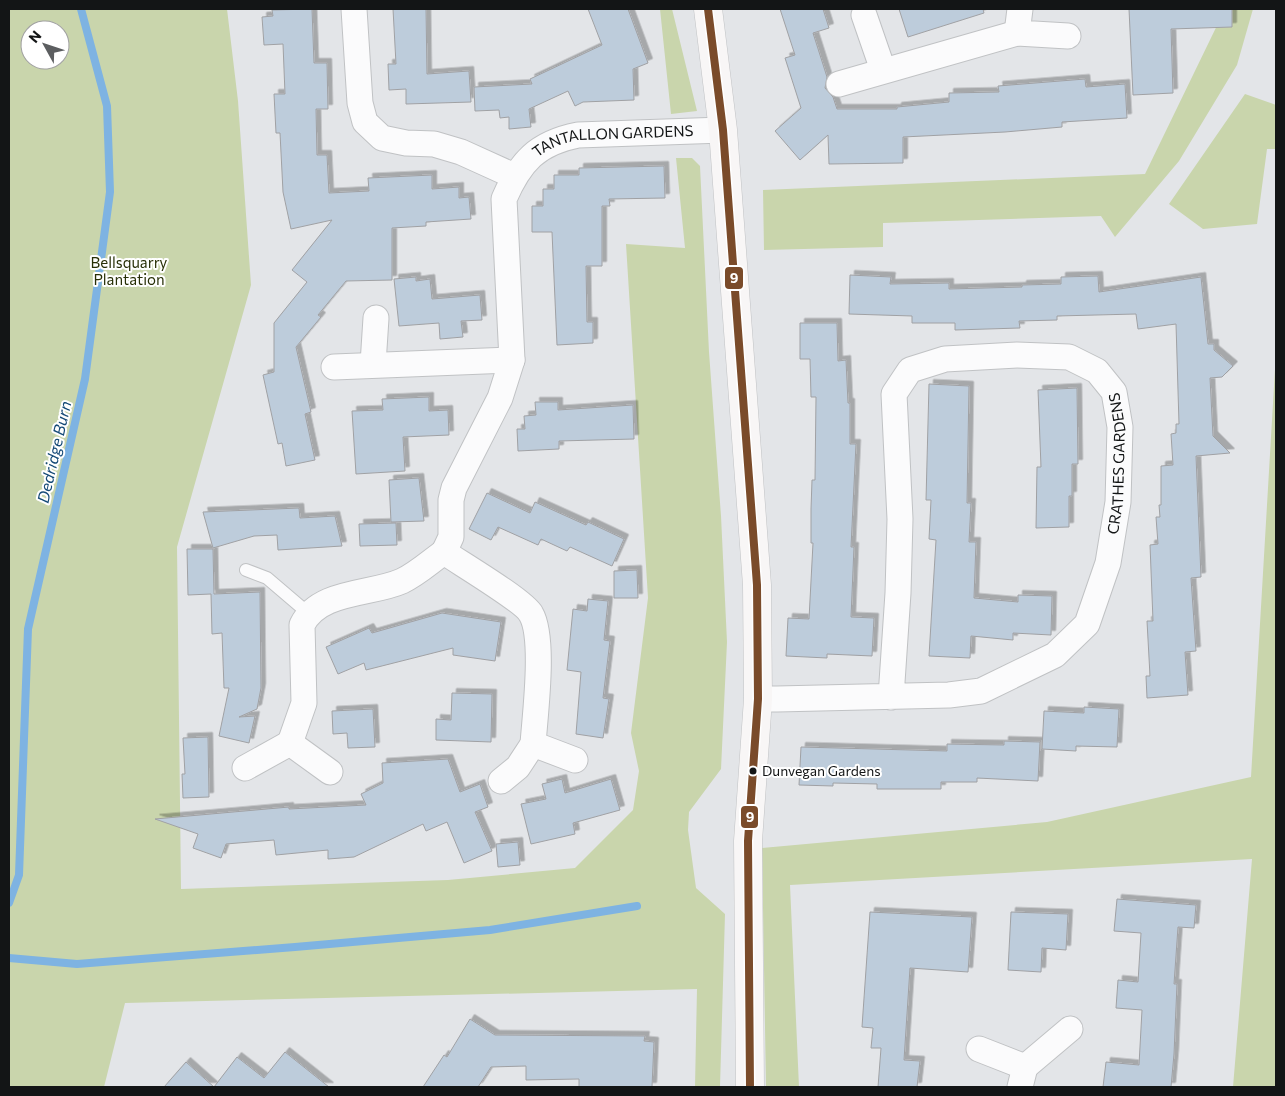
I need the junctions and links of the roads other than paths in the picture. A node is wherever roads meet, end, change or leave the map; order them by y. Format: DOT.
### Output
graph roads {
  1 [pos="354,9"];
  2 [pos="708,9"];
  3 [pos="1020,9"];
  4 [pos="864,15"];
  5 [pos="1017,33"];
  6 [pos="1068,36"];
  7 [pos="883,70"];
  8 [pos="839,84"];
  9 [pos="723,130"];
  10 [pos="514,176"];
  11 [pos="376,318"];
  12 [pos="512,360"];
  13 [pos="373,364"];
  14 [pos="334,367"];
  15 [pos="444,552"];
  16 [pos="246,570"];
  17 [pos="308,613"];
  18 [pos="891,697"];
  19 [pos="758,700"];
  20 [pos="290,743"];
  21 [pos="533,744"];
  22 [pos="575,760"];
  23 [pos="245,768"];
  24 [pos="330,772"];
  25 [pos="501,781"];
  26 [pos="1070,1029"];
  27 [pos="979,1049"];
  28 [pos="1023,1077"];
  29 [pos="750,1087"];
  1 -- 10 [label="street"];
  2 -- 9 [label="street"];
  3 -- 5 [label="street"];
  4 -- 7 [label="street"];
  5 -- 6 [label="street"];
  5 -- 7 [label="street"];
  7 -- 8 [label="street"];
  9 -- 10 [label="street, TANTALLON GARDENS"];
  9 -- 19 [label="street"];
  10 -- 12 [label="street, TANTALLON GARDENS"];
  11 -- 13 [label="street"];
  12 -- 13 [label="street"];
  12 -- 15 [label="street, TANTALLON GARDENS"];
  13 -- 14 [label="street"];
  15 -- 17 [label="street"];
  15 -- 21 [label="street"];
  16 -- 17 [label="lane"];
  17 -- 20 [label="street"];
  18 -- 18 [label="street, CRATHES GARDENS"];
  18 -- 19 [label="street, CRATHES GARDENS"];
  19 -- 29 [label="street"];
  20 -- 23 [label="street"];
  20 -- 24 [label="street"];
  21 -- 22 [label="street"];
  21 -- 25 [label="street"];
  26 -- 28 [label="street"];
  27 -- 28 [label="street"];
}
